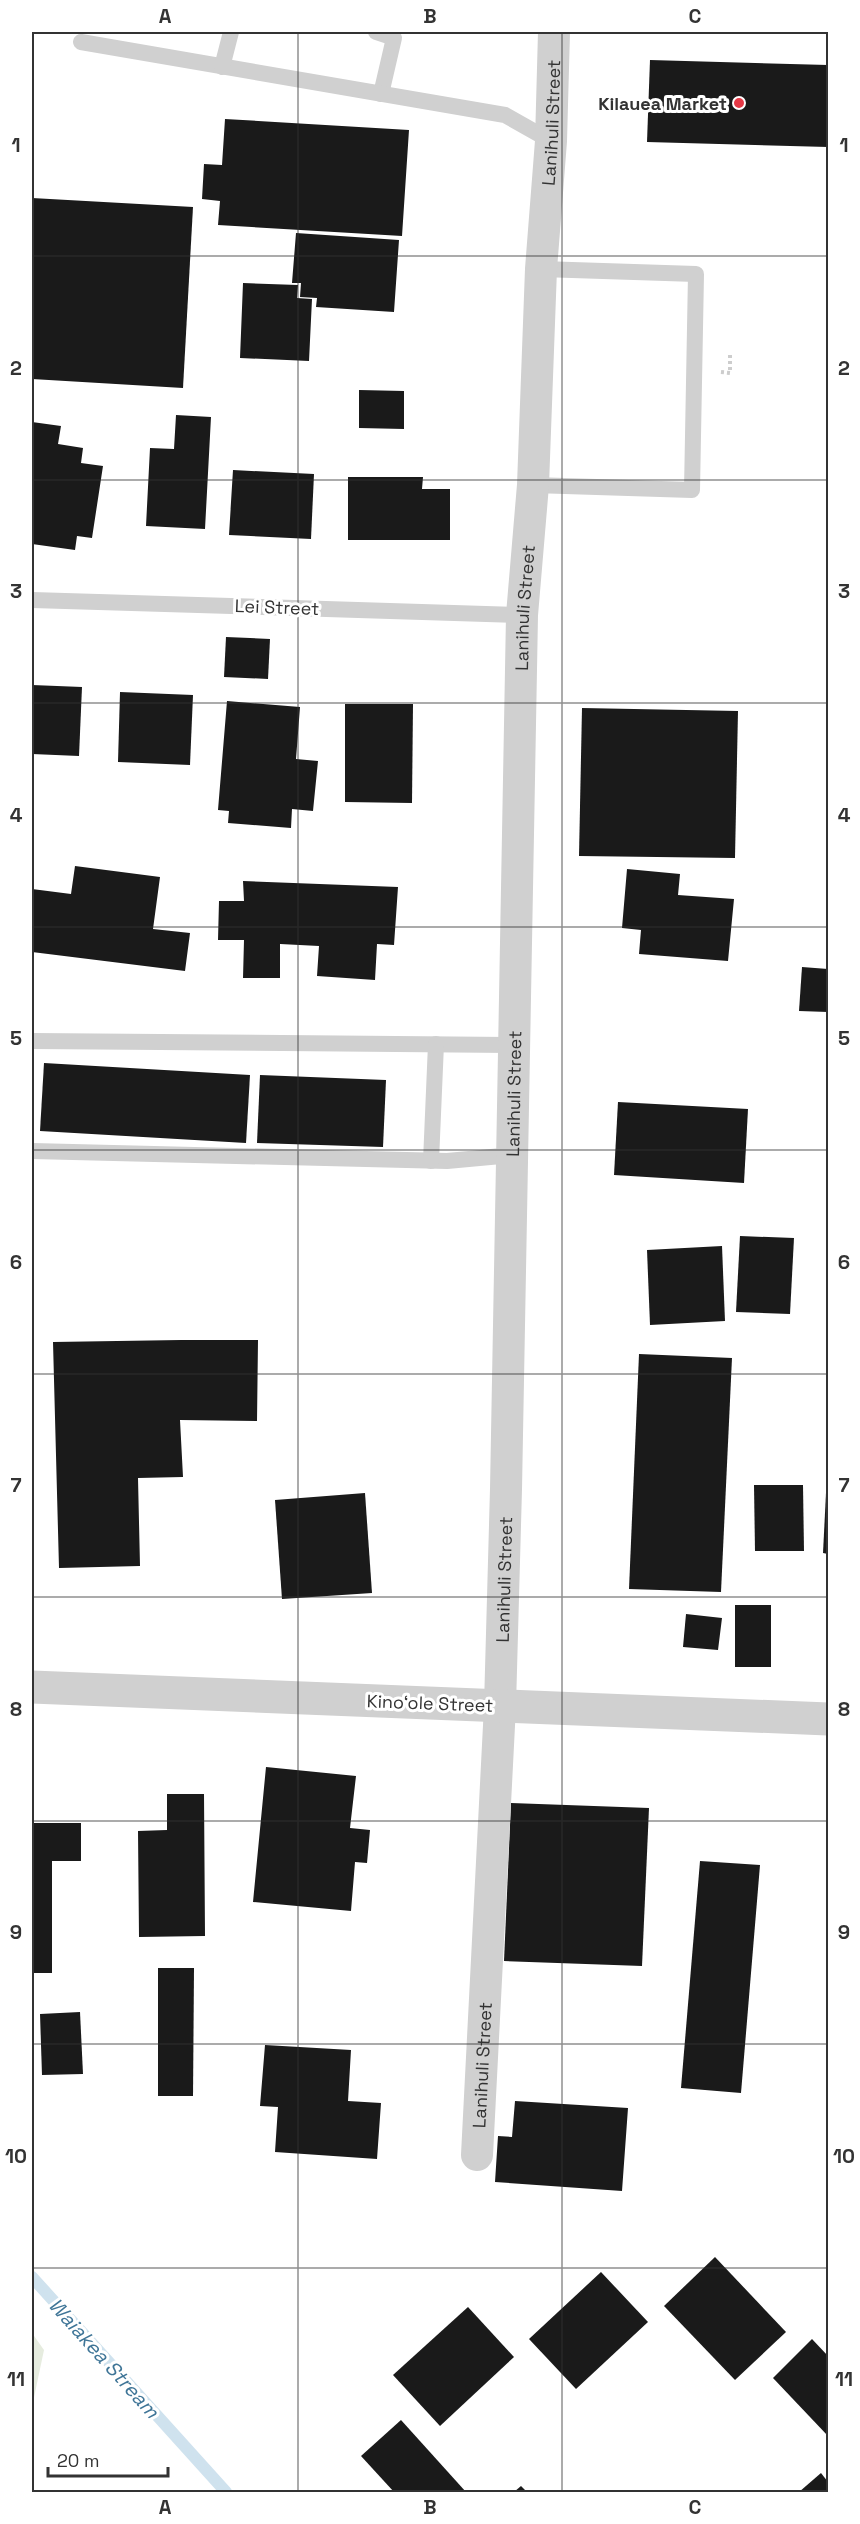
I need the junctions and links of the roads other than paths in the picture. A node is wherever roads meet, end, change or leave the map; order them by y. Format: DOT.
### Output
graph roads {
  1 [pos="231,32"];
  2 [pos="376,32"];
  3 [pos="554,32"];
  4 [pos="81,42"];
  5 [pos="222,67"];
  6 [pos="381,94"];
  7 [pos="551,141"];
  8 [pos="540,269"];
  9 [pos="533,484"];
  10 [pos="32,600"];
  11 [pos="522,615"];
  12 [pos="32,1041"];
  13 [pos="436,1044"];
  14 [pos="514,1045"];
  15 [pos="32,1151"];
  16 [pos="512,1155"];
  17 [pos="431,1161"];
  18 [pos="32,1687"];
  19 [pos="500,1706"];
  20 [pos="828,1719"];
  21 [pos="477,2155"];
  1 -- 5 [label="lane"];
  2 -- 6 [label="lane"];
  3 -- 7 [label="street, Lanihuli Street"];
  4 -- 5 [label="lane"];
  5 -- 6 [label="lane"];
  6 -- 7 [label="lane"];
  7 -- 8 [label="street, Lanihuli Street"];
  8 -- 9 [label="street, Lanihuli Street"];
  8 -- 9 [label="lane"];
  9 -- 11 [label="street, Lanihuli Street"];
  10 -- 11 [label="lane, Lei Street"];
  11 -- 14 [label="street, Lanihuli Street"];
  12 -- 13 [label="lane"];
  13 -- 14 [label="lane"];
  13 -- 17 [label="lane"];
  14 -- 16 [label="street, Lanihuli Street"];
  15 -- 17 [label="lane"];
  16 -- 17 [label="lane"];
  16 -- 19 [label="street, Lanihuli Street"];
  18 -- 19 [label="street, Kinoʻole Street"];
  19 -- 20 [label="street, Kinoʻole Street"];
  19 -- 21 [label="street, Lanihuli Street"];
}
